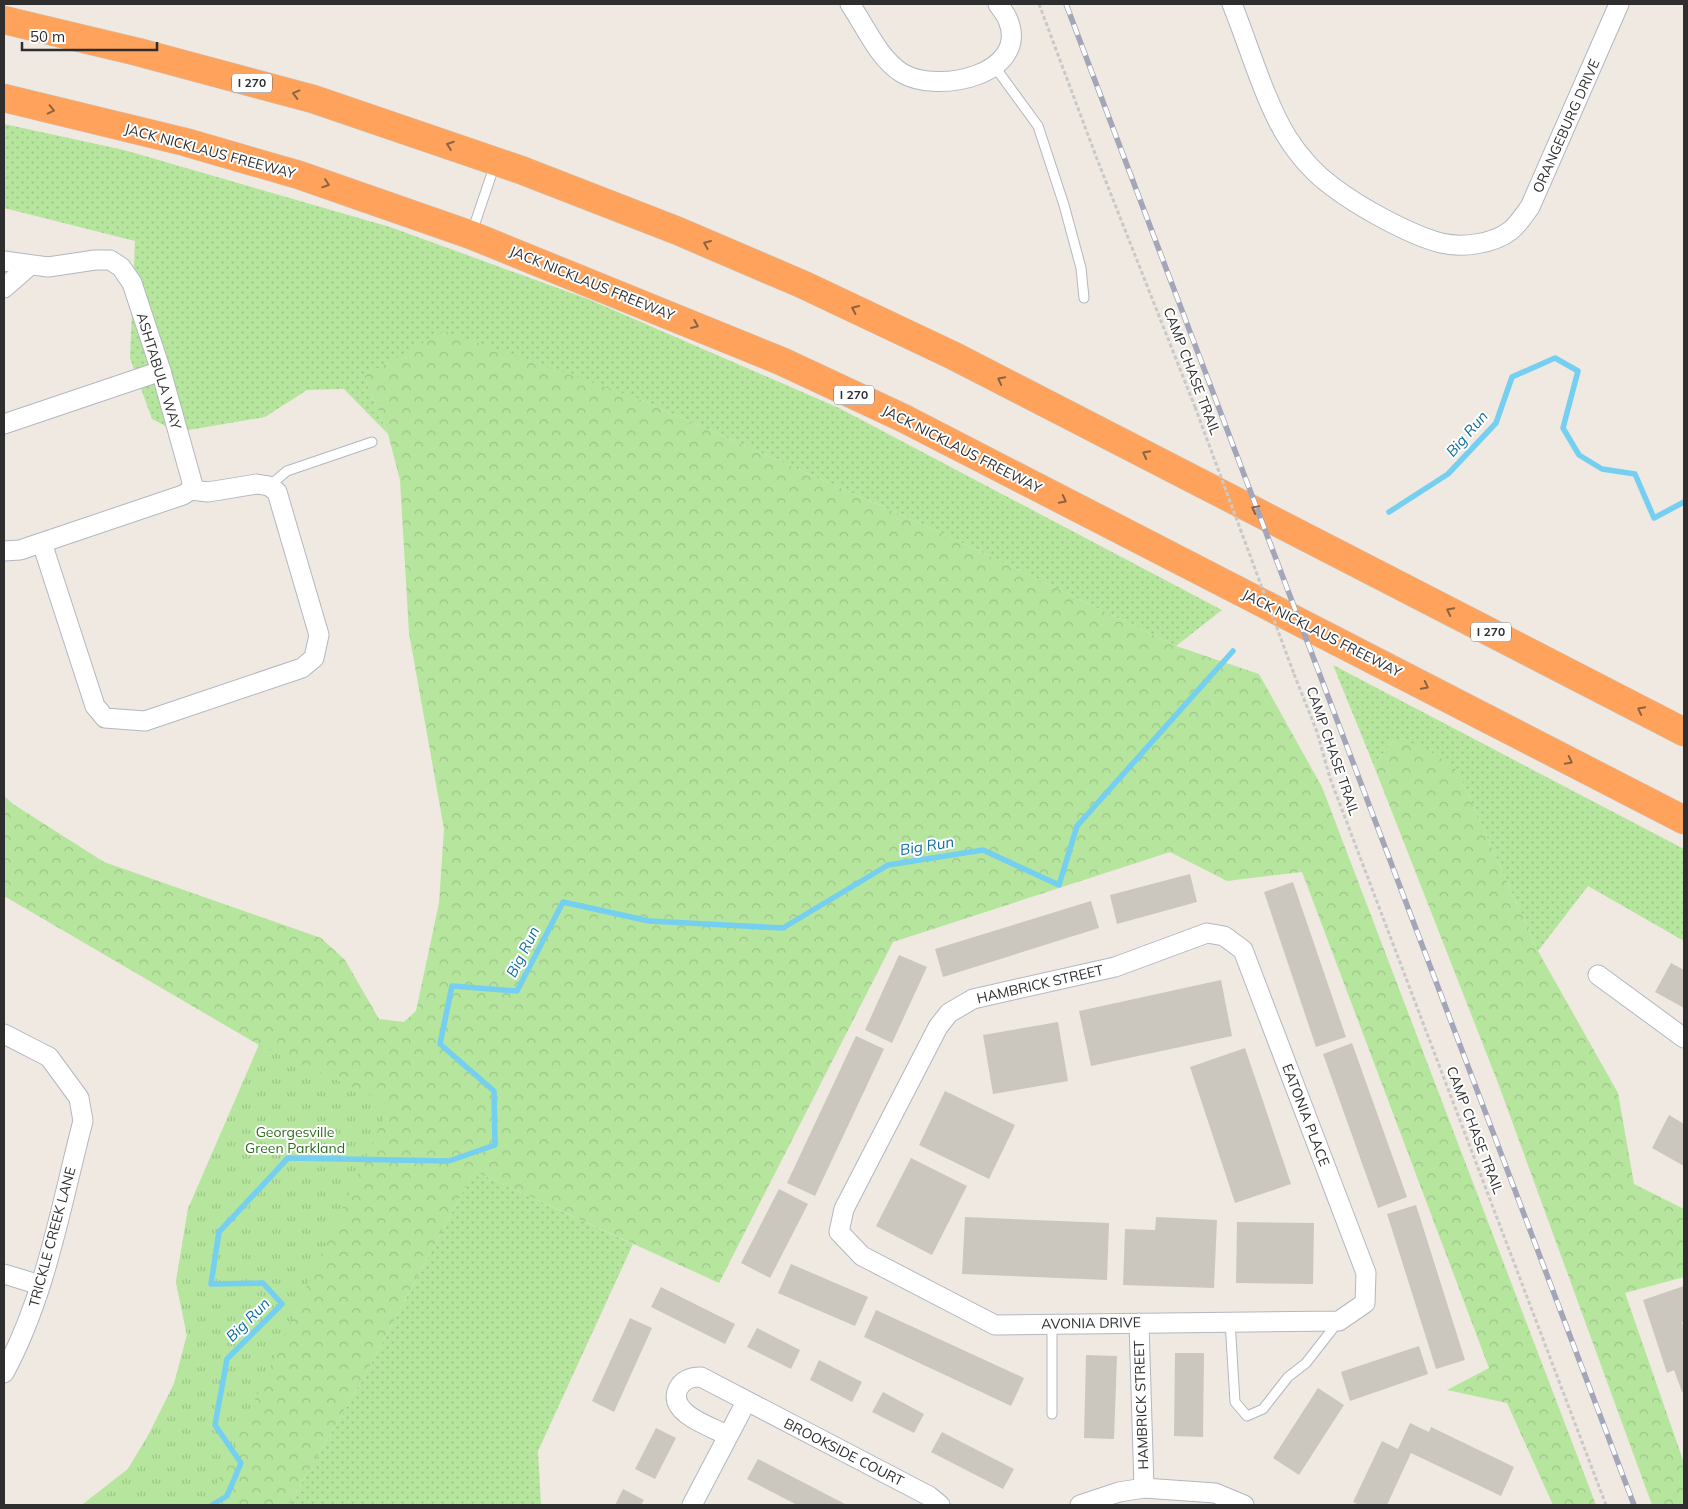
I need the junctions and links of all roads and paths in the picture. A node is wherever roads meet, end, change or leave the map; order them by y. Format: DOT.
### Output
graph roads {
  1 [pos="850,4"];
  2 [pos="998,4"];
  3 [pos="1039,4"];
  4 [pos="1232,4"];
  5 [pos="1614,5"];
  6 [pos="4,20"];
  7 [pos="995,67"];
  8 [pos="4,98"];
  9 [pos="496,161"];
  10 [pos="471,235"];
  11 [pos="4,261"];
  12 [pos="29,266"];
  13 [pos="4,288"];
  14 [pos="1084,298"];
  15 [pos="161,371"];
  16 [pos="4,424"];
  17 [pos="372,442"];
  18 [pos="269,486"];
  19 [pos="191,490"];
  20 [pos="42,543"];
  21 [pos="4,551"];
  22 [pos="1684,732"];
  23 [pos="1684,820"];
  24 [pos="1224,936"];
  25 [pos="1598,975"];
  26 [pos="4,1034"];
  27 [pos="1684,1038"];
  28 [pos="839,1232"];
  29 [pos="4,1274"];
  30 [pos="40,1285"];
  31 [pos="1230,1320"];
  32 [pos="1339,1321"];
  33 [pos="1138,1323"];
  34 [pos="1052,1324"];
  35 [pos="4,1373"];
  36 [pos="746,1402"];
  37 [pos="1052,1414"];
  38 [pos="727,1435"];
  39 [pos="1144,1488"];
  40 [pos="692,1505"];
  41 [pos="940,1505"];
  42 [pos="1080,1505"];
  43 [pos="1244,1505"];
  44 [pos="1606,1505"];
  1 -- 7 [label="street"];
  2 -- 7 [label="street"];
  3 -- 44 [label="path, CAMP CHASE TRAIL, bridge"];
  4 -- 5 [label="street, ORANGEBURG DRIVE"];
  9 -- 6 [label="highway, I 270, one-way"];
  7 -- 14 [label="lane"];
  8 -- 10 [label="highway, JACK NICKLAUS FREEWAY / I 270, one-way"];
  9 -- 10 [label="lane"];
  22 -- 9 [label="highway, I 270, one-way"];
  10 -- 23 [label="highway, JACK NICKLAUS FREEWAY / I 270, one-way"];
  11 -- 12 [label="street"];
  12 -- 13 [label="street"];
  12 -- 15 [label="street, ASHTABULA WAY"];
  15 -- 16 [label="street"];
  15 -- 19 [label="street, ASHTABULA WAY"];
  17 -- 18 [label="lane"];
  18 -- 19 [label="street"];
  18 -- 20 [label="street"];
  19 -- 20 [label="street"];
  20 -- 21 [label="street"];
  24 -- 28 [label="street, HAMBRICK STREET"];
  24 -- 32 [label="street, EATONIA PLACE"];
  25 -- 27 [label="street"];
  26 -- 30 [label="street, TRICKLE CREEK LANE"];
  28 -- 34 [label="street, AVONIA DRIVE"];
  29 -- 30 [label="street"];
  30 -- 35 [label="street, TRICKLE CREEK LANE"];
  31 -- 32 [label="street, AVONIA DRIVE"];
  31 -- 32 [label="lane"];
  31 -- 33 [label="street, AVONIA DRIVE"];
  33 -- 34 [label="street, AVONIA DRIVE"];
  33 -- 39 [label="street, HAMBRICK STREET"];
  34 -- 37 [label="lane"];
  36 -- 38 [label="street"];
  36 -- 38 [label="street, BROOKSIDE COURT"];
  36 -- 41 [label="street, BROOKSIDE COURT"];
  38 -- 40 [label="street"];
  39 -- 42 [label="street"];
  39 -- 43 [label="street"];
}
